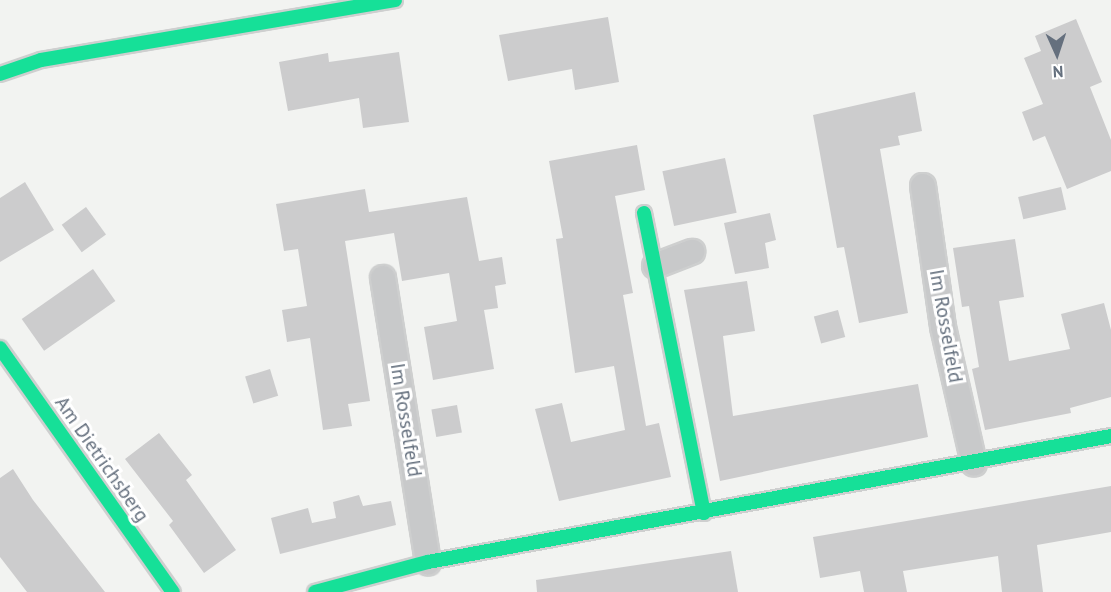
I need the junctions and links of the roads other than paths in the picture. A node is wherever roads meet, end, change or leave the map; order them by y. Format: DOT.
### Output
graph roads {
  1 [pos="395,0"];
  2 [pos="0,74"];
  3 [pos="923,186"];
  4 [pos="645,213"];
  5 [pos="692,252"];
  6 [pos="655,266"];
  7 [pos="383,278"];
  8 [pos="0,348"];
  9 [pos="1111,436"];
  10 [pos="974,464"];
  11 [pos="704,513"];
  12 [pos="428,562"];
  13 [pos="173,592"];
  14 [pos="315,592"];
  1 -- 2 [label="street"];
  3 -- 10 [label="street, Im Rosselfeld"];
  4 -- 6 [label="street"];
  5 -- 6 [label="street"];
  6 -- 11 [label="street"];
  7 -- 12 [label="street, Im Rosselfeld"];
  8 -- 13 [label="street, Am Dietrichsberg"];
  9 -- 10 [label="street"];
  10 -- 11 [label="street"];
  11 -- 12 [label="street"];
  12 -- 14 [label="street"];
}
